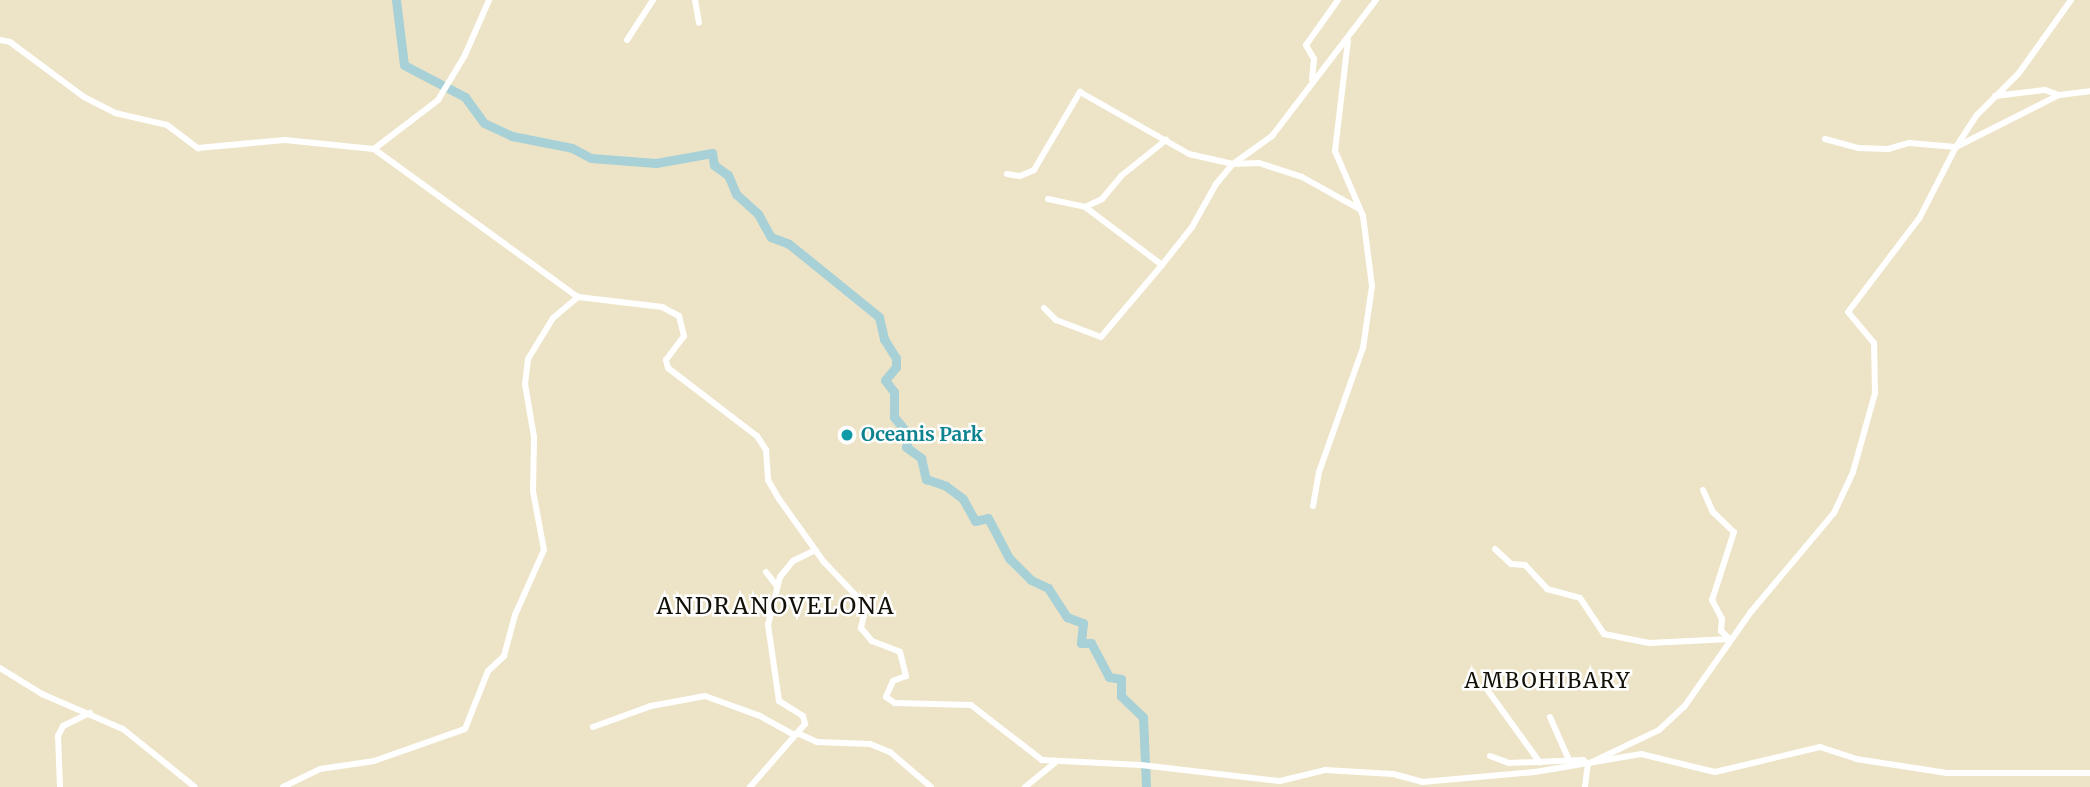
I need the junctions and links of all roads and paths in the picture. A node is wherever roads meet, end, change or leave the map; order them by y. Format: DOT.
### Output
graph roads {
  1 [pos="489,0"];
  2 [pos="653,0"];
  3 [pos="695,0"];
  4 [pos="1338,0"];
  5 [pos="1376,0"];
  6 [pos="2071,0"];
  7 [pos="699,23"];
  8 [pos="0,40"];
  9 [pos="627,40"];
  10 [pos="1348,41"];
  11 [pos="1312,81"];
  12 [pos="2090,91"];
  13 [pos="2059,95"];
  14 [pos="1995,96"];
  15 [pos="1825,139"];
  16 [pos="1167,140"];
  17 [pos="1956,147"];
  18 [pos="374,149"];
  19 [pos="1233,164"];
  20 [pos="1007,174"];
  21 [pos="1048,199"];
  22 [pos="1085,207"];
  23 [pos="1358,208"];
  24 [pos="1162,265"];
  25 [pos="578,297"];
  26 [pos="1044,309"];
  27 [pos="1703,490"];
  28 [pos="1313,506"];
  29 [pos="1495,549"];
  30 [pos="816,550"];
  31 [pos="766,572"];
  32 [pos="776,585"];
  33 [pos="1730,639"];
  34 [pos="0,668"];
  35 [pos="1486,688"];
  36 [pos="91,713"];
  37 [pos="1550,716"];
  38 [pos="593,727"];
  39 [pos="795,734"];
  40 [pos="1490,756"];
  41 [pos="1569,760"];
  42 [pos="1539,762"];
  43 [pos="1055,763"];
  44 [pos="1588,764"];
  45 [pos="2090,773"];
  46 [pos="60,787"];
  47 [pos="195,787"];
  48 [pos="283,787"];
  49 [pos="750,787"];
  50 [pos="931,787"];
  51 [pos="1025,787"];
  52 [pos="1585,787"];
  1 -- 18 [label="street"];
  2 -- 9 [label="street"];
  3 -- 7 [label="street"];
  4 -- 11 [label="street"];
  5 -- 10 [label="street"];
  6 -- 14 [label="street"];
  8 -- 18 [label="street"];
  10 -- 11 [label="street"];
  10 -- 23 [label="street"];
  11 -- 19 [label="street"];
  12 -- 13 [label="street"];
  13 -- 14 [label="street"];
  13 -- 17 [label="street"];
  14 -- 17 [label="street"];
  15 -- 17 [label="street"];
  16 -- 19 [label="street"];
  16 -- 20 [label="street"];
  16 -- 22 [label="street"];
  17 -- 33 [label="street"];
  18 -- 25 [label="street"];
  19 -- 23 [label="street"];
  19 -- 24 [label="street"];
  21 -- 22 [label="street"];
  22 -- 24 [label="street"];
  23 -- 28 [label="street"];
  24 -- 26 [label="street"];
  25 -- 30 [label="street"];
  25 -- 48 [label="street"];
  27 -- 33 [label="street"];
  29 -- 33 [label="street"];
  30 -- 32 [label="street"];
  30 -- 43 [label="street"];
  31 -- 32 [label="street"];
  32 -- 39 [label="street"];
  33 -- 44 [label="street"];
  34 -- 36 [label="street"];
  35 -- 42 [label="street"];
  36 -- 46 [label="street"];
  36 -- 47 [label="street"];
  37 -- 41 [label="street"];
  38 -- 39 [label="street"];
  39 -- 49 [label="street"];
  39 -- 50 [label="street"];
  40 -- 42 [label="street"];
  41 -- 42 [label="street"];
  41 -- 44 [label="street"];
  43 -- 44 [label="street"];
  43 -- 51 [label="street"];
  44 -- 45 [label="street"];
  44 -- 52 [label="street"];
}
